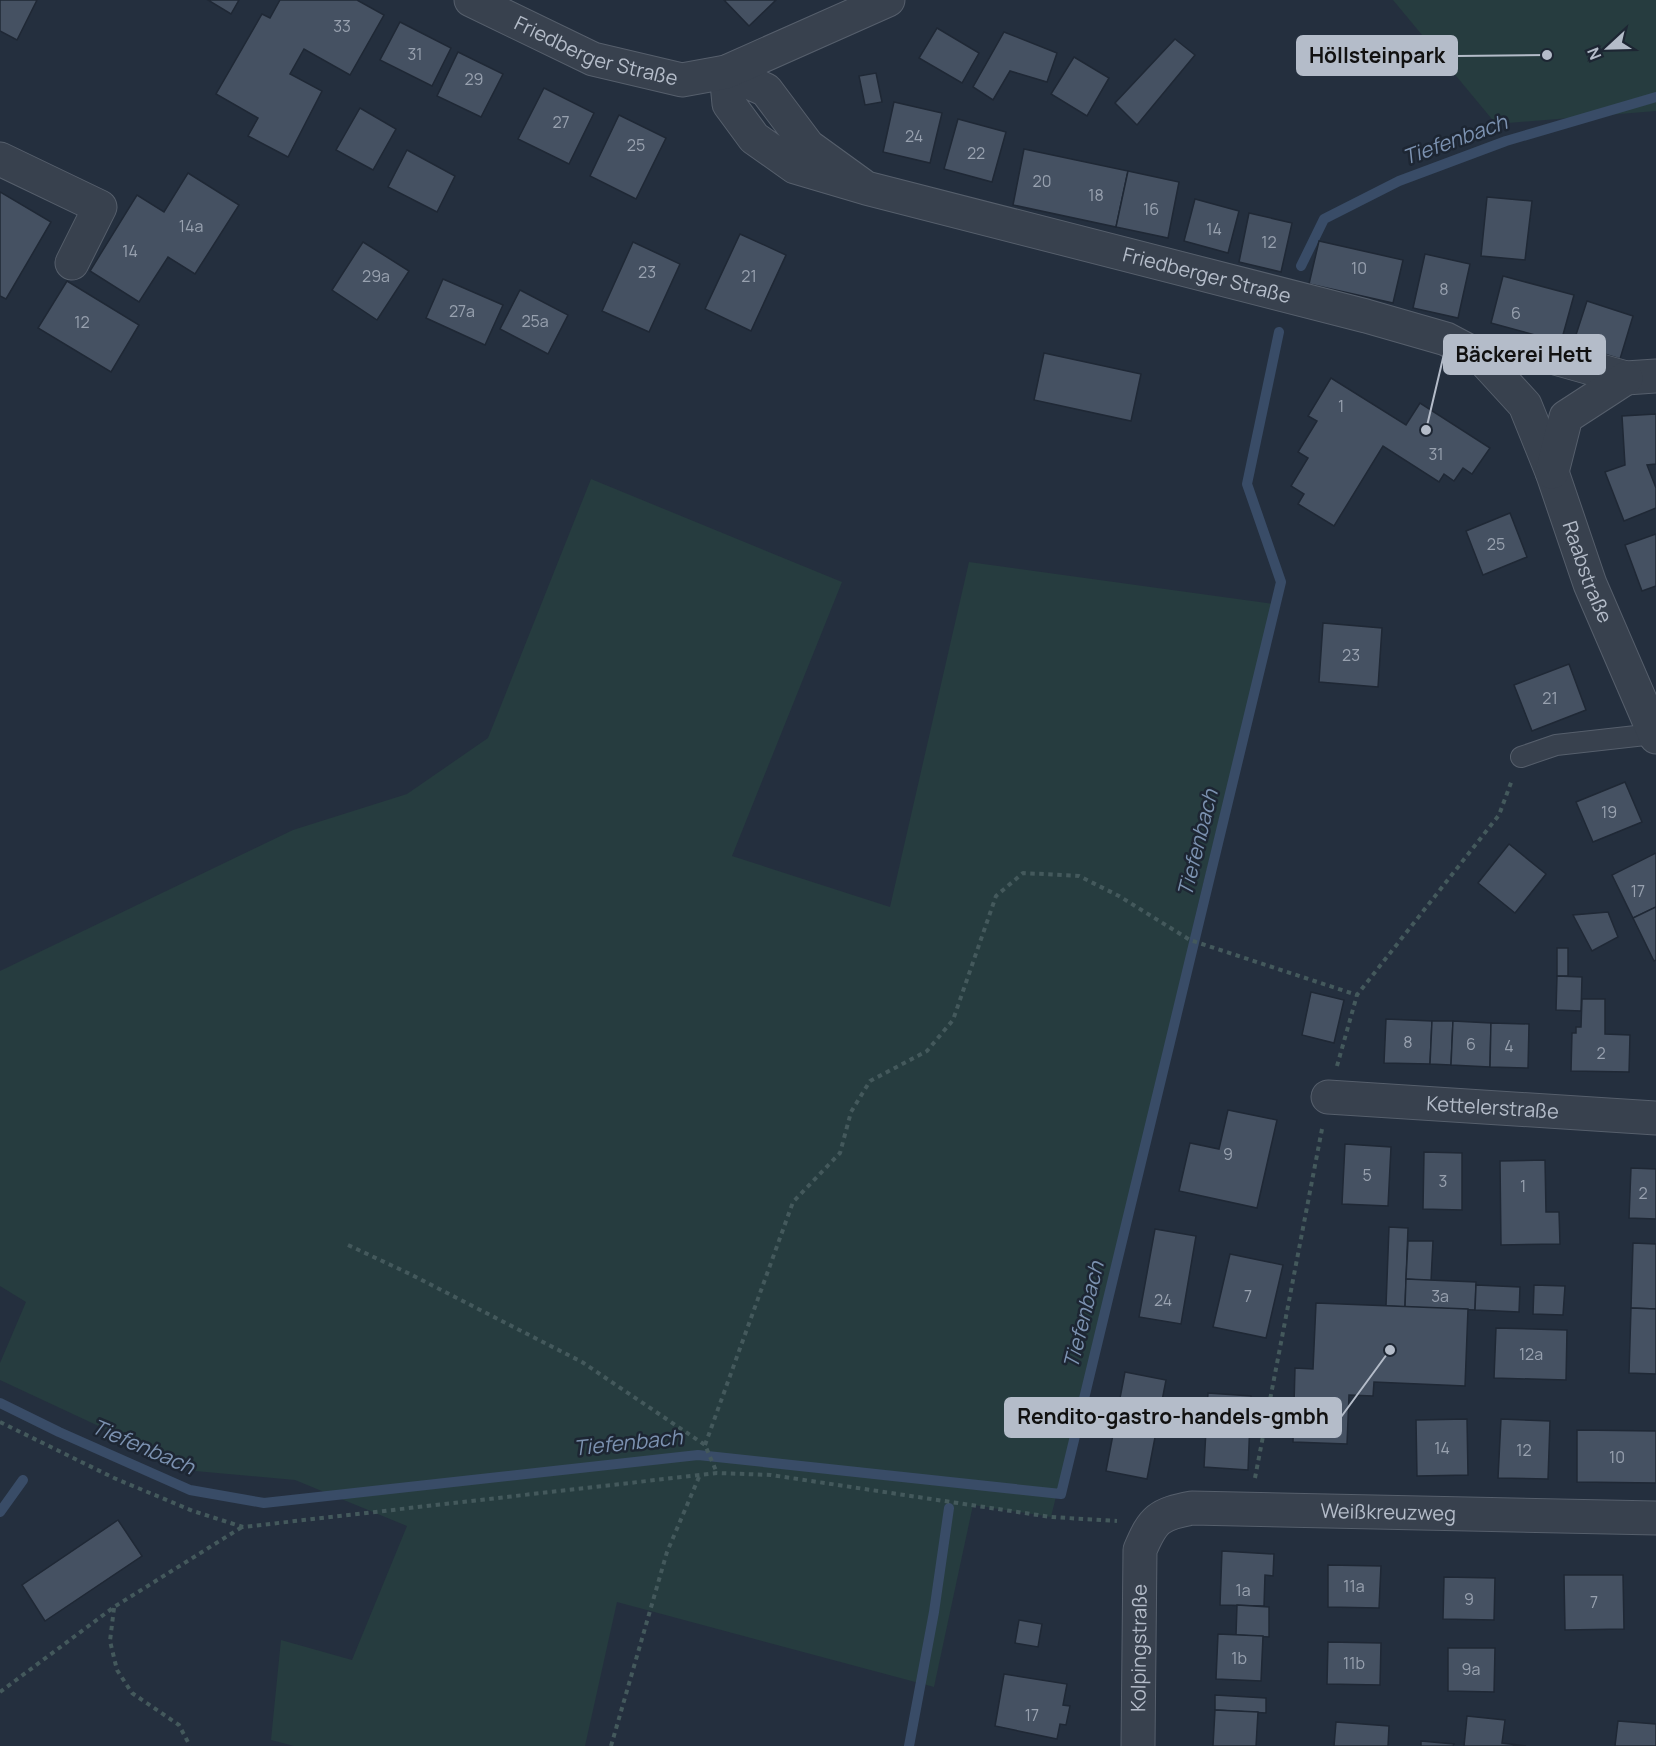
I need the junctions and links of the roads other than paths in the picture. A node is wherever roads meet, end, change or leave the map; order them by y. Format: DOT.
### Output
graph roads {
  1 [pos="471,0"];
  2 [pos="888,0"];
  3 [pos="726,72"];
  4 [pos="0,159"];
  5 [pos="72,263"];
  6 [pos="1482,358"];
  7 [pos="1641,377"];
  8 [pos="1525,405"];
  9 [pos="1552,472"];
  10 [pos="1655,735"];
  11 [pos="1521,757"];
  12 [pos="1328,1097"];
  13 [pos="1656,1118"];
  14 [pos="1656,1518"];
  15 [pos="1140,1550"];
  16 [pos="1138,1746"];
  1 -- 3 [label="street, Friedberger Straße"];
  2 -- 3 [label="street"];
  3 -- 6 [label="street, Friedberger Straße"];
  4 -- 5 [label="street"];
  6 -- 7 [label="street"];
  6 -- 8 [label="street, Friedberger Straße"];
  7 -- 9 [label="street"];
  8 -- 9 [label="street, Raabstraße"];
  9 -- 10 [label="street, Raabstraße"];
  10 -- 11 [label="lane"];
  12 -- 13 [label="street, Kettelerstraße"];
  14 -- 15 [label="street, Weißkreuzweg"];
  15 -- 16 [label="street, Kolpingstraße"];
}
